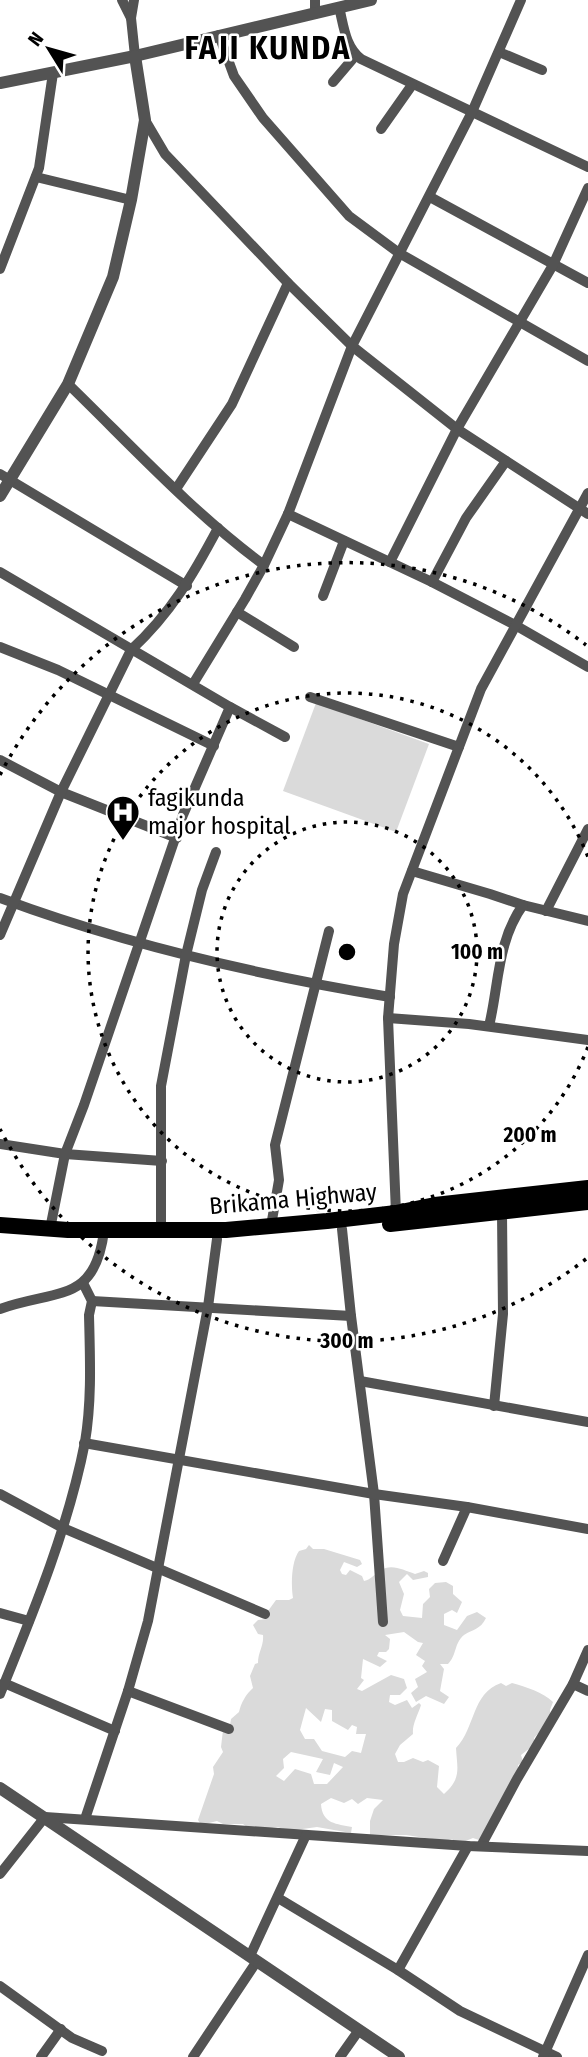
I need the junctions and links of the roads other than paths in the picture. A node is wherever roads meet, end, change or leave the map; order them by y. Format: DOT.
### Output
graph roads {
  1 [pos="122,0"];
  2 [pos="134,0"];
  3 [pos="316,0"];
  4 [pos="371,0"];
  5 [pos="522,0"];
  6 [pos="340,7"];
  7 [pos="315,14"];
  8 [pos="131,18"];
  9 [pos="219,35"];
  10 [pos="499,52"];
  11 [pos="356,55"];
  12 [pos="135,56"];
  13 [pos="542,70"];
  14 [pos="53,73"];
  15 [pos="333,82"];
  16 [pos="0,83"];
  17 [pos="412,85"];
  18 [pos="472,112"];
  19 [pos="145,120"];
  20 [pos="381,129"];
  21 [pos="588,167"];
  22 [pos="36,177"];
  23 [pos="588,188"];
  24 [pos="430,197"];
  25 [pos="131,200"];
  26 [pos="3,252"];
  27 [pos="399,253"];
  28 [pos="553,265"];
  29 [pos="0,269"];
  30 [pos="588,283"];
  31 [pos="288,284"];
  32 [pos="521,321"];
  33 [pos="352,346"];
  34 [pos="588,361"];
  35 [pos="68,384"];
  36 [pos="457,429"];
  37 [pos="506,461"];
  38 [pos="5,477"];
  39 [pos="176,489"];
  40 [pos="588,493"];
  41 [pos="0,496"];
  42 [pos="584,512"];
  43 [pos="288,514"];
  44 [pos="218,528"];
  45 [pos="344,541"];
  46 [pos="390,562"];
  47 [pos="264,565"];
  48 [pos="0,572"];
  49 [pos="432,582"];
  50 [pos="187,586"];
  51 [pos="323,596"];
  52 [pos="237,612"];
  53 [pos="515,625"];
  54 [pos="0,647"];
  55 [pos="294,647"];
  56 [pos="131,650"];
  57 [pos="588,667"];
  58 [pos="192,684"];
  59 [pos="109,695"];
  60 [pos="310,696"];
  61 [pos="230,707"];
  62 [pos="285,737"];
  63 [pos="214,746"];
  64 [pos="460,747"];
  65 [pos="0,761"];
  66 [pos="61,792"];
  67 [pos="588,829"];
  68 [pos="177,838"];
  69 [pos="216,852"];
  70 [pos="412,871"];
  71 [pos="0,898"];
  72 [pos="12,902"];
  73 [pos="523,905"];
  74 [pos="546,911"];
  75 [pos="588,921"];
  76 [pos="329,931"];
  77 [pos="0,935"];
  78 [pos="138,943"];
  79 [pos="186,955"];
  80 [pos="317,985"];
  81 [pos="390,998"];
  82 [pos="388,1018"];
  83 [pos="489,1026"];
  84 [pos="588,1040"];
  85 [pos="0,1144"];
  86 [pos="65,1154"];
  87 [pos="162,1161"];
  88 [pos="588,1188"];
  89 [pos="588,1202"];
  90 [pos="436,1212"];
  91 [pos="396,1213"];
  92 [pos="502,1213"];
  93 [pos="0,1225"];
  94 [pos="271,1226"];
  95 [pos="50,1229"];
  96 [pos="342,1229"];
  97 [pos="161,1231"];
  98 [pos="0,1235"];
  99 [pos="103,1236"];
  100 [pos="217,1239"];
  101 [pos="83,1283"];
  102 [pos="92,1301"];
  103 [pos="208,1307"];
  104 [pos="0,1309"];
  105 [pos="351,1316"];
  106 [pos="360,1381"];
  107 [pos="494,1406"];
  108 [pos="588,1422"];
  109 [pos="85,1443"];
  110 [pos="180,1460"];
  111 [pos="0,1494"];
  112 [pos="374,1494"];
  113 [pos="467,1507"];
  114 [pos="63,1528"];
  115 [pos="588,1530"];
  116 [pos="443,1561"];
  117 [pos="158,1568"];
  118 [pos="0,1613"];
  119 [pos="265,1614"];
  120 [pos="29,1621"];
  121 [pos="383,1622"];
  122 [pos="588,1650"];
  123 [pos="4,1683"];
  124 [pos="573,1684"];
  125 [pos="128,1691"];
  126 [pos="588,1691"];
  127 [pos="0,1694"];
  128 [pos="229,1729"];
  129 [pos="115,1731"];
  130 [pos="0,1788"];
  131 [pos="45,1816"];
  132 [pos="85,1819"];
  133 [pos="306,1835"];
  134 [pos="468,1846"];
  135 [pos="481,1846"];
  136 [pos="588,1851"];
  137 [pos="0,1874"];
  138 [pos="278,1898"];
  139 [pos="588,1955"];
  140 [pos="253,1959"];
  141 [pos="398,1970"];
  142 [pos="0,1986"];
  143 [pos="61,2029"];
  144 [pos="359,2030"];
  145 [pos="102,2051"];
  146 [pos="544,2055"];
  147 [pos="41,2057"];
  148 [pos="193,2057"];
  149 [pos="340,2057"];
  150 [pos="399,2057"];
  151 [pos="557,2057"];
  1 -- 8 [label="street"];
  2 -- 8 [label="street"];
  3 -- 7 [label="street"];
  4 -- 6 [label="street"];
  5 -- 10 [label="street"];
  6 -- 7 [label="street"];
  6 -- 11 [label="street"];
  7 -- 9 [label="street"];
  8 -- 12 [label="street"];
  9 -- 12 [label="street"];
  9 -- 27 [label="street"];
  10 -- 13 [label="street"];
  10 -- 18 [label="street"];
  11 -- 15 [label="street"];
  11 -- 17 [label="street"];
  12 -- 14 [label="street"];
  12 -- 19 [label="street"];
  14 -- 16 [label="street"];
  14 -- 22 [label="street"];
  17 -- 18 [label="street"];
  17 -- 20 [label="street"];
  18 -- 21 [label="street"];
  18 -- 24 [label="street"];
  19 -- 25 [label="street"];
  19 -- 31 [label="street"];
  22 -- 25 [label="street"];
  22 -- 26 [label="street"];
  23 -- 28 [label="street"];
  24 -- 27 [label="street"];
  24 -- 28 [label="street"];
  25 -- 35 [label="street"];
  26 -- 29 [label="street"];
  27 -- 32 [label="street"];
  27 -- 33 [label="street"];
  28 -- 30 [label="street"];
  28 -- 32 [label="street"];
  31 -- 33 [label="street"];
  31 -- 39 [label="street"];
  32 -- 34 [label="street"];
  32 -- 36 [label="street"];
  33 -- 36 [label="street"];
  33 -- 43 [label="street"];
  35 -- 38 [label="street"];
  35 -- 39 [label="street"];
  36 -- 37 [label="street"];
  36 -- 46 [label="street"];
  37 -- 42 [label="street"];
  37 -- 49 [label="street"];
  38 -- 41 [label="street"];
  38 -- 50 [label="street"];
  39 -- 44 [label="street"];
  40 -- 42 [label="street"];
  42 -- 53 [label="street"];
  43 -- 45 [label="street"];
  43 -- 47 [label="street"];
  44 -- 47 [label="street"];
  44 -- 50 [label="street"];
  45 -- 46 [label="street"];
  45 -- 51 [label="street"];
  46 -- 49 [label="street"];
  47 -- 52 [label="street"];
  48 -- 56 [label="street"];
  49 -- 53 [label="street"];
  50 -- 56 [label="street"];
  52 -- 55 [label="street"];
  52 -- 58 [label="street"];
  53 -- 57 [label="street"];
  53 -- 64 [label="street"];
  54 -- 59 [label="street"];
  56 -- 58 [label="street"];
  56 -- 59 [label="street"];
  58 -- 61 [label="street"];
  59 -- 63 [label="street"];
  59 -- 66 [label="street"];
  60 -- 64 [label="street"];
  61 -- 62 [label="street"];
  61 -- 63 [label="street"];
  63 -- 68 [label="street"];
  64 -- 70 [label="street"];
  65 -- 66 [label="street"];
  66 -- 68 [label="street"];
  66 -- 72 [label="street"];
  67 -- 74 [label="street"];
  68 -- 78 [label="street"];
  69 -- 79 [label="street"];
  70 -- 73 [label="street"];
  70 -- 81 [label="street"];
  71 -- 72 [label="street"];
  72 -- 77 [label="street"];
  72 -- 78 [label="street"];
  73 -- 74 [label="street"];
  73 -- 83 [label="street"];
  74 -- 75 [label="street"];
  76 -- 80 [label="street"];
  78 -- 79 [label="street"];
  78 -- 86 [label="street"];
  79 -- 80 [label="street"];
  79 -- 87 [label="street"];
  80 -- 81 [label="street"];
  80 -- 94 [label="street"];
  81 -- 82 [label="street"];
  82 -- 83 [label="street"];
  82 -- 91 [label="street"];
  83 -- 84 [label="street"];
  85 -- 86 [label="street"];
  86 -- 87 [label="street"];
  86 -- 95 [label="street"];
  87 -- 97 [label="street"];
  88 -- 90 [label="highway, Brikama Highway"];
  89 -- 92 [label="highway, Brikama Highway"];
  90 -- 91 [label="highway, Brikama Highway"];
  90 -- 92 [label="highway, Brikama Highway"];
  90 -- 96 [label="highway, Brikama Highway"];
  91 -- 94 [label="highway, Brikama Highway"];
  92 -- 107 [label="street"];
  93 -- 95 [label="highway, Brikama Highway"];
  94 -- 97 [label="highway, Brikama Highway"];
  95 -- 99 [label="highway, Brikama Highway"];
  96 -- 100 [label="highway, Brikama Highway"];
  96 -- 105 [label="street"];
  97 -- 99 [label="highway, Brikama Highway"];
  98 -- 99 [label="highway, Brikama Highway"];
  99 -- 100 [label="highway, Brikama Highway"];
  99 -- 101 [label="street"];
  100 -- 103 [label="street"];
  101 -- 102 [label="street"];
  101 -- 104 [label="street"];
  102 -- 103 [label="street"];
  102 -- 109 [label="street"];
  103 -- 105 [label="street"];
  103 -- 110 [label="street"];
  105 -- 106 [label="street"];
  106 -- 107 [label="street"];
  106 -- 112 [label="street"];
  107 -- 108 [label="street"];
  109 -- 110 [label="street"];
  109 -- 114 [label="street"];
  110 -- 112 [label="street"];
  110 -- 117 [label="street"];
  111 -- 114 [label="street"];
  112 -- 113 [label="street"];
  112 -- 121 [label="street"];
  113 -- 115 [label="street"];
  113 -- 116 [label="street"];
  114 -- 117 [label="street"];
  114 -- 120 [label="street"];
  117 -- 119 [label="street"];
  117 -- 125 [label="street"];
  118 -- 120 [label="street"];
  120 -- 123 [label="street"];
  122 -- 124 [label="street"];
  123 -- 127 [label="street"];
  123 -- 129 [label="street"];
  124 -- 126 [label="street"];
  124 -- 135 [label="street"];
  125 -- 128 [label="street"];
  125 -- 129 [label="street"];
  129 -- 132 [label="street"];
  130 -- 131 [label="street"];
  131 -- 132 [label="street"];
  131 -- 137 [label="street"];
  131 -- 140 [label="street"];
  132 -- 133 [label="street"];
  133 -- 134 [label="street"];
  133 -- 138 [label="street"];
  134 -- 135 [label="street"];
  134 -- 141 [label="street"];
  135 -- 136 [label="street"];
  138 -- 140 [label="street"];
  138 -- 141 [label="street"];
  139 -- 146 [label="street"];
  140 -- 144 [label="street"];
  140 -- 148 [label="street"];
  141 -- 146 [label="street"];
  142 -- 143 [label="street"];
  143 -- 145 [label="street"];
  143 -- 147 [label="street"];
  144 -- 149 [label="street"];
  144 -- 150 [label="street"];
  146 -- 151 [label="street"];
}
